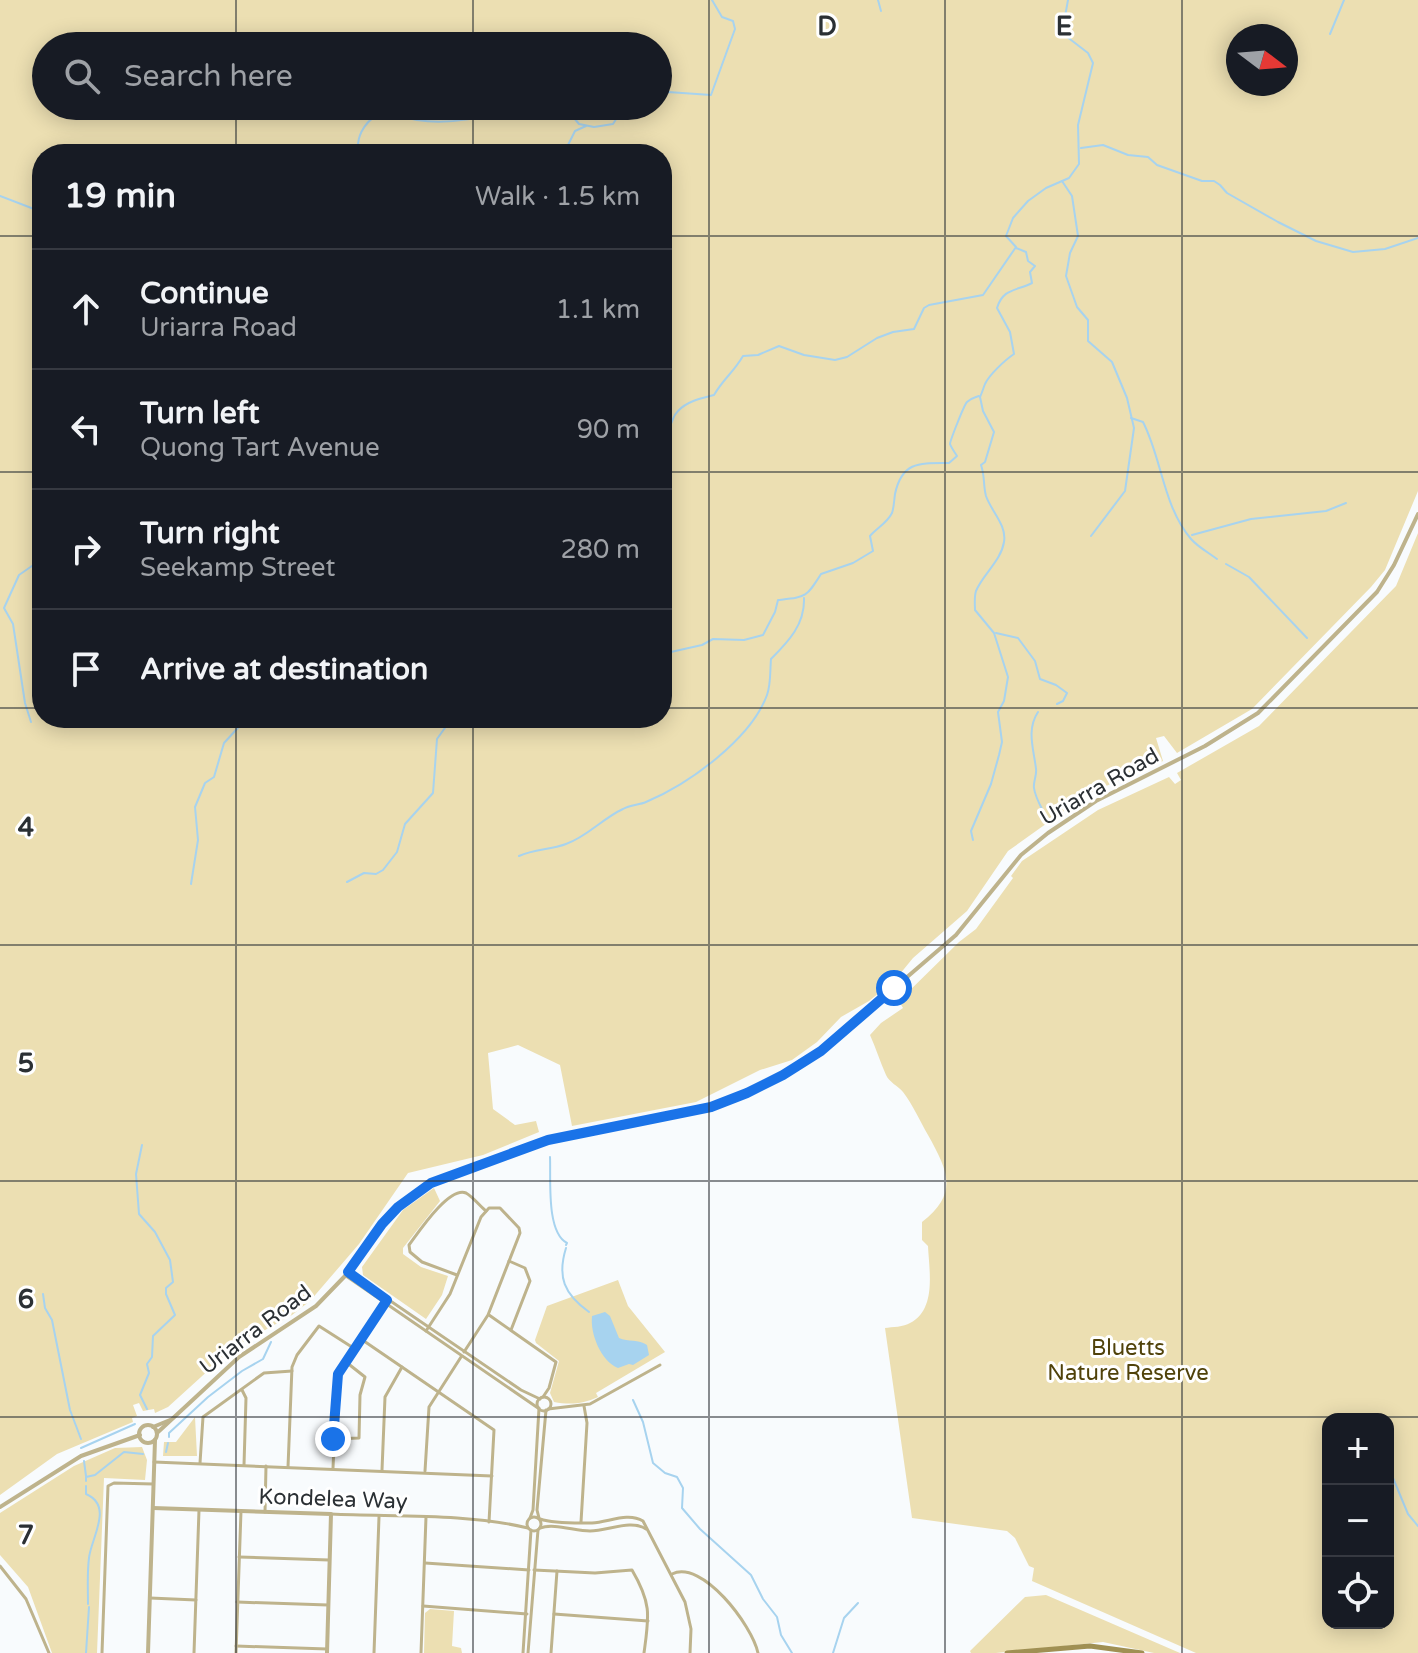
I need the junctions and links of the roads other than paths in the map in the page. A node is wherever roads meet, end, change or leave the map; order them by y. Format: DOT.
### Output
graph roads {
  1 [pos="1418,514"];
  2 [pos="486,1211"];
  3 [pos="509,1261"];
  4 [pos="347,1274"];
  5 [pos="457,1275"];
  6 [pos="386,1302"];
  7 [pos="488,1315"];
  8 [pos="427,1329"];
  9 [pos="511,1330"];
  10 [pos="361,1339"];
  11 [pos="355,1349"];
  12 [pos="463,1354"];
  13 [pos="346,1362"];
  14 [pos="660,1365"];
  15 [pos="402,1367"];
  16 [pos="292,1371"];
  17 [pos="241,1388"];
  18 [pos="549,1388"];
  19 [pos="438,1391"];
  20 [pos="542,1398"];
  21 [pos="550,1401"];
  22 [pos="584,1406"];
  23 [pos="538,1408"];
  24 [pos="562,1408"];
  25 [pos="547,1410"];
  26 [pos="172,1419"];
  27 [pos="153,1427"];
  28 [pos="157,1433"];
  29 [pos="141,1438"];
  30 [pos="333,1439"];
  31 [pos="155,1440"];
  32 [pos="149,1443"];
  33 [pos="154,1460"];
  34 [pos="200,1463"];
  35 [pos="244,1465"];
  36 [pos="266,1466"];
  37 [pos="288,1467"];
  38 [pos="333,1468"];
  39 [pos="382,1470"];
  40 [pos="425,1471"];
  41 [pos="492,1476"];
  42 [pos="153,1484"];
  43 [pos="0,1507"];
  44 [pos="153,1508"];
  45 [pos="199,1510"];
  46 [pos="241,1511"];
  47 [pos="265,1512"];
  48 [pos="331,1514"];
  49 [pos="379,1516"];
  50 [pos="426,1517"];
  51 [pos="636,1517"];
  52 [pos="529,1519"];
  53 [pos="540,1519"];
  54 [pos="489,1522"];
  55 [pos="581,1522"];
  56 [pos="512,1524"];
  57 [pos="635,1525"];
  58 [pos="530,1529"];
  59 [pos="539,1529"];
  60 [pos="649,1532"];
  61 [pos="239,1557"];
  62 [pos="329,1560"];
  63 [pos="425,1563"];
  64 [pos="0,1566"];
  65 [pos="531,1570"];
  66 [pos="557,1571"];
  67 [pos="672,1574"];
  68 [pos="150,1598"];
  69 [pos="196,1600"];
  70 [pos="237,1602"];
  71 [pos="328,1605"];
  72 [pos="423,1606"];
  73 [pos="528,1614"];
  74 [pos="554,1614"];
  75 [pos="648,1621"];
  76 [pos="236,1646"];
  77 [pos="281,1650"];
  78 [pos="327,1651"];
  79 [pos="1027,1652"];
  80 [pos="49,1653"];
  81 [pos="102,1653"];
  82 [pos="148,1653"];
  83 [pos="194,1653"];
  84 [pos="236,1653"];
  85 [pos="374,1653"];
  86 [pos="421,1653"];
  87 [pos="525,1653"];
  88 [pos="551,1653"];
  89 [pos="644,1653"];
  90 [pos="690,1653"];
  91 [pos="758,1653"];
  92 [pos="1007,1653"];
  93 [pos="1142,1653"];
  1 -- 4 [label="street, Uriarra Road"];
  2 -- 3 [label="street"];
  2 -- 5 [label="street"];
  2 -- 5 [label="street"];
  3 -- 7 [label="street"];
  3 -- 9 [label="street"];
  4 -- 6 [label="street"];
  4 -- 26 [label="street, Uriarra Road"];
  5 -- 8 [label="street"];
  6 -- 8 [label="street"];
  6 -- 10 [label="street"];
  7 -- 9 [label="street"];
  7 -- 12 [label="street"];
  8 -- 12 [label="street"];
  9 -- 18 [label="street"];
  10 -- 11 [label="street"];
  10 -- 15 [label="street"];
  11 -- 13 [label="street"];
  11 -- 16 [label="street"];
  12 -- 19 [label="street"];
  12 -- 20 [label="street"];
  12 -- 23 [label="street"];
  13 -- 30 [label="street"];
  13 -- 30 [label="street"];
  14 -- 22 [label="street"];
  15 -- 19 [label="street"];
  15 -- 39 [label="street"];
  16 -- 17 [label="street"];
  16 -- 37 [label="street"];
  17 -- 34 [label="street"];
  17 -- 35 [label="street"];
  18 -- 20 [label="street"];
  18 -- 21 [label="street"];
  19 -- 40 [label="street"];
  19 -- 41 [label="street"];
  20 -- 21 [label="street"];
  20 -- 23 [label="street"];
  21 -- 24 [label="street"];
  21 -- 25 [label="street"];
  22 -- 24 [label="street"];
  22 -- 55 [label="street"];
  23 -- 25 [label="street"];
  23 -- 52 [label="street"];
  24 -- 25 [label="street"];
  25 -- 53 [label="street"];
  26 -- 27 [label="street, Uriarra Road"];
  26 -- 28 [label="street, Uriarra Road"];
  27 -- 28 [label="street"];
  27 -- 29 [label="street"];
  28 -- 31 [label="street"];
  29 -- 32 [label="street"];
  29 -- 43 [label="street"];
  30 -- 38 [label="street"];
  31 -- 32 [label="street"];
  31 -- 33 [label="street"];
  32 -- 33 [label="street"];
  33 -- 34 [label="street"];
  33 -- 42 [label="street"];
  34 -- 35 [label="street"];
  35 -- 36 [label="street"];
  36 -- 37 [label="street"];
  36 -- 47 [label="street"];
  37 -- 38 [label="street"];
  38 -- 39 [label="street"];
  39 -- 40 [label="street"];
  40 -- 41 [label="street"];
  41 -- 54 [label="street"];
  42 -- 44 [label="street"];
  42 -- 81 [label="street"];
  44 -- 45 [label="street, Kondelea Way"];
  44 -- 68 [label="street"];
  45 -- 46 [label="street, Kondelea Way"];
  45 -- 69 [label="street"];
  46 -- 47 [label="street, Kondelea Way"];
  46 -- 61 [label="street"];
  47 -- 48 [label="street, Kondelea Way"];
  48 -- 49 [label="street, Kondelea Way"];
  48 -- 62 [label="street"];
  49 -- 50 [label="street, Kondelea Way"];
  49 -- 85 [label="street"];
  50 -- 54 [label="street, Kondelea Way"];
  50 -- 63 [label="street"];
  51 -- 55 [label="street, Kondelea Way"];
  51 -- 57 [label="street"];
  51 -- 60 [label="street"];
  52 -- 53 [label="street, Kondelea Way"];
  52 -- 56 [label="street, Kondelea Way"];
  52 -- 58 [label="street"];
  53 -- 55 [label="street, Kondelea Way"];
  53 -- 59 [label="street"];
  54 -- 56 [label="street, Kondelea Way"];
  56 -- 58 [label="street, Kondelea Way"];
  57 -- 59 [label="street, Kondelea Way"];
  57 -- 60 [label="street"];
  58 -- 59 [label="street, Kondelea Way"];
  58 -- 65 [label="street"];
  59 -- 65 [label="street"];
  60 -- 67 [label="street"];
  61 -- 62 [label="street"];
  61 -- 70 [label="street"];
  62 -- 71 [label="street"];
  63 -- 65 [label="street"];
  63 -- 72 [label="street"];
  64 -- 80 [label="street"];
  65 -- 66 [label="street"];
  65 -- 73 [label="street"];
  66 -- 74 [label="street"];
  66 -- 75 [label="street"];
  67 -- 90 [label="street"];
  67 -- 91 [label="street"];
  68 -- 69 [label="street"];
  68 -- 82 [label="street"];
  69 -- 83 [label="street"];
  70 -- 71 [label="street"];
  70 -- 76 [label="street"];
  71 -- 78 [label="street"];
  72 -- 73 [label="street"];
  72 -- 86 [label="street"];
  73 -- 87 [label="street"];
  74 -- 75 [label="street"];
  74 -- 88 [label="street"];
  75 -- 89 [label="street"];
  76 -- 77 [label="street"];
  76 -- 84 [label="street"];
  77 -- 78 [label="street"];
  79 -- 92 [label="main road"];
  79 -- 93 [label="main road"];
}
